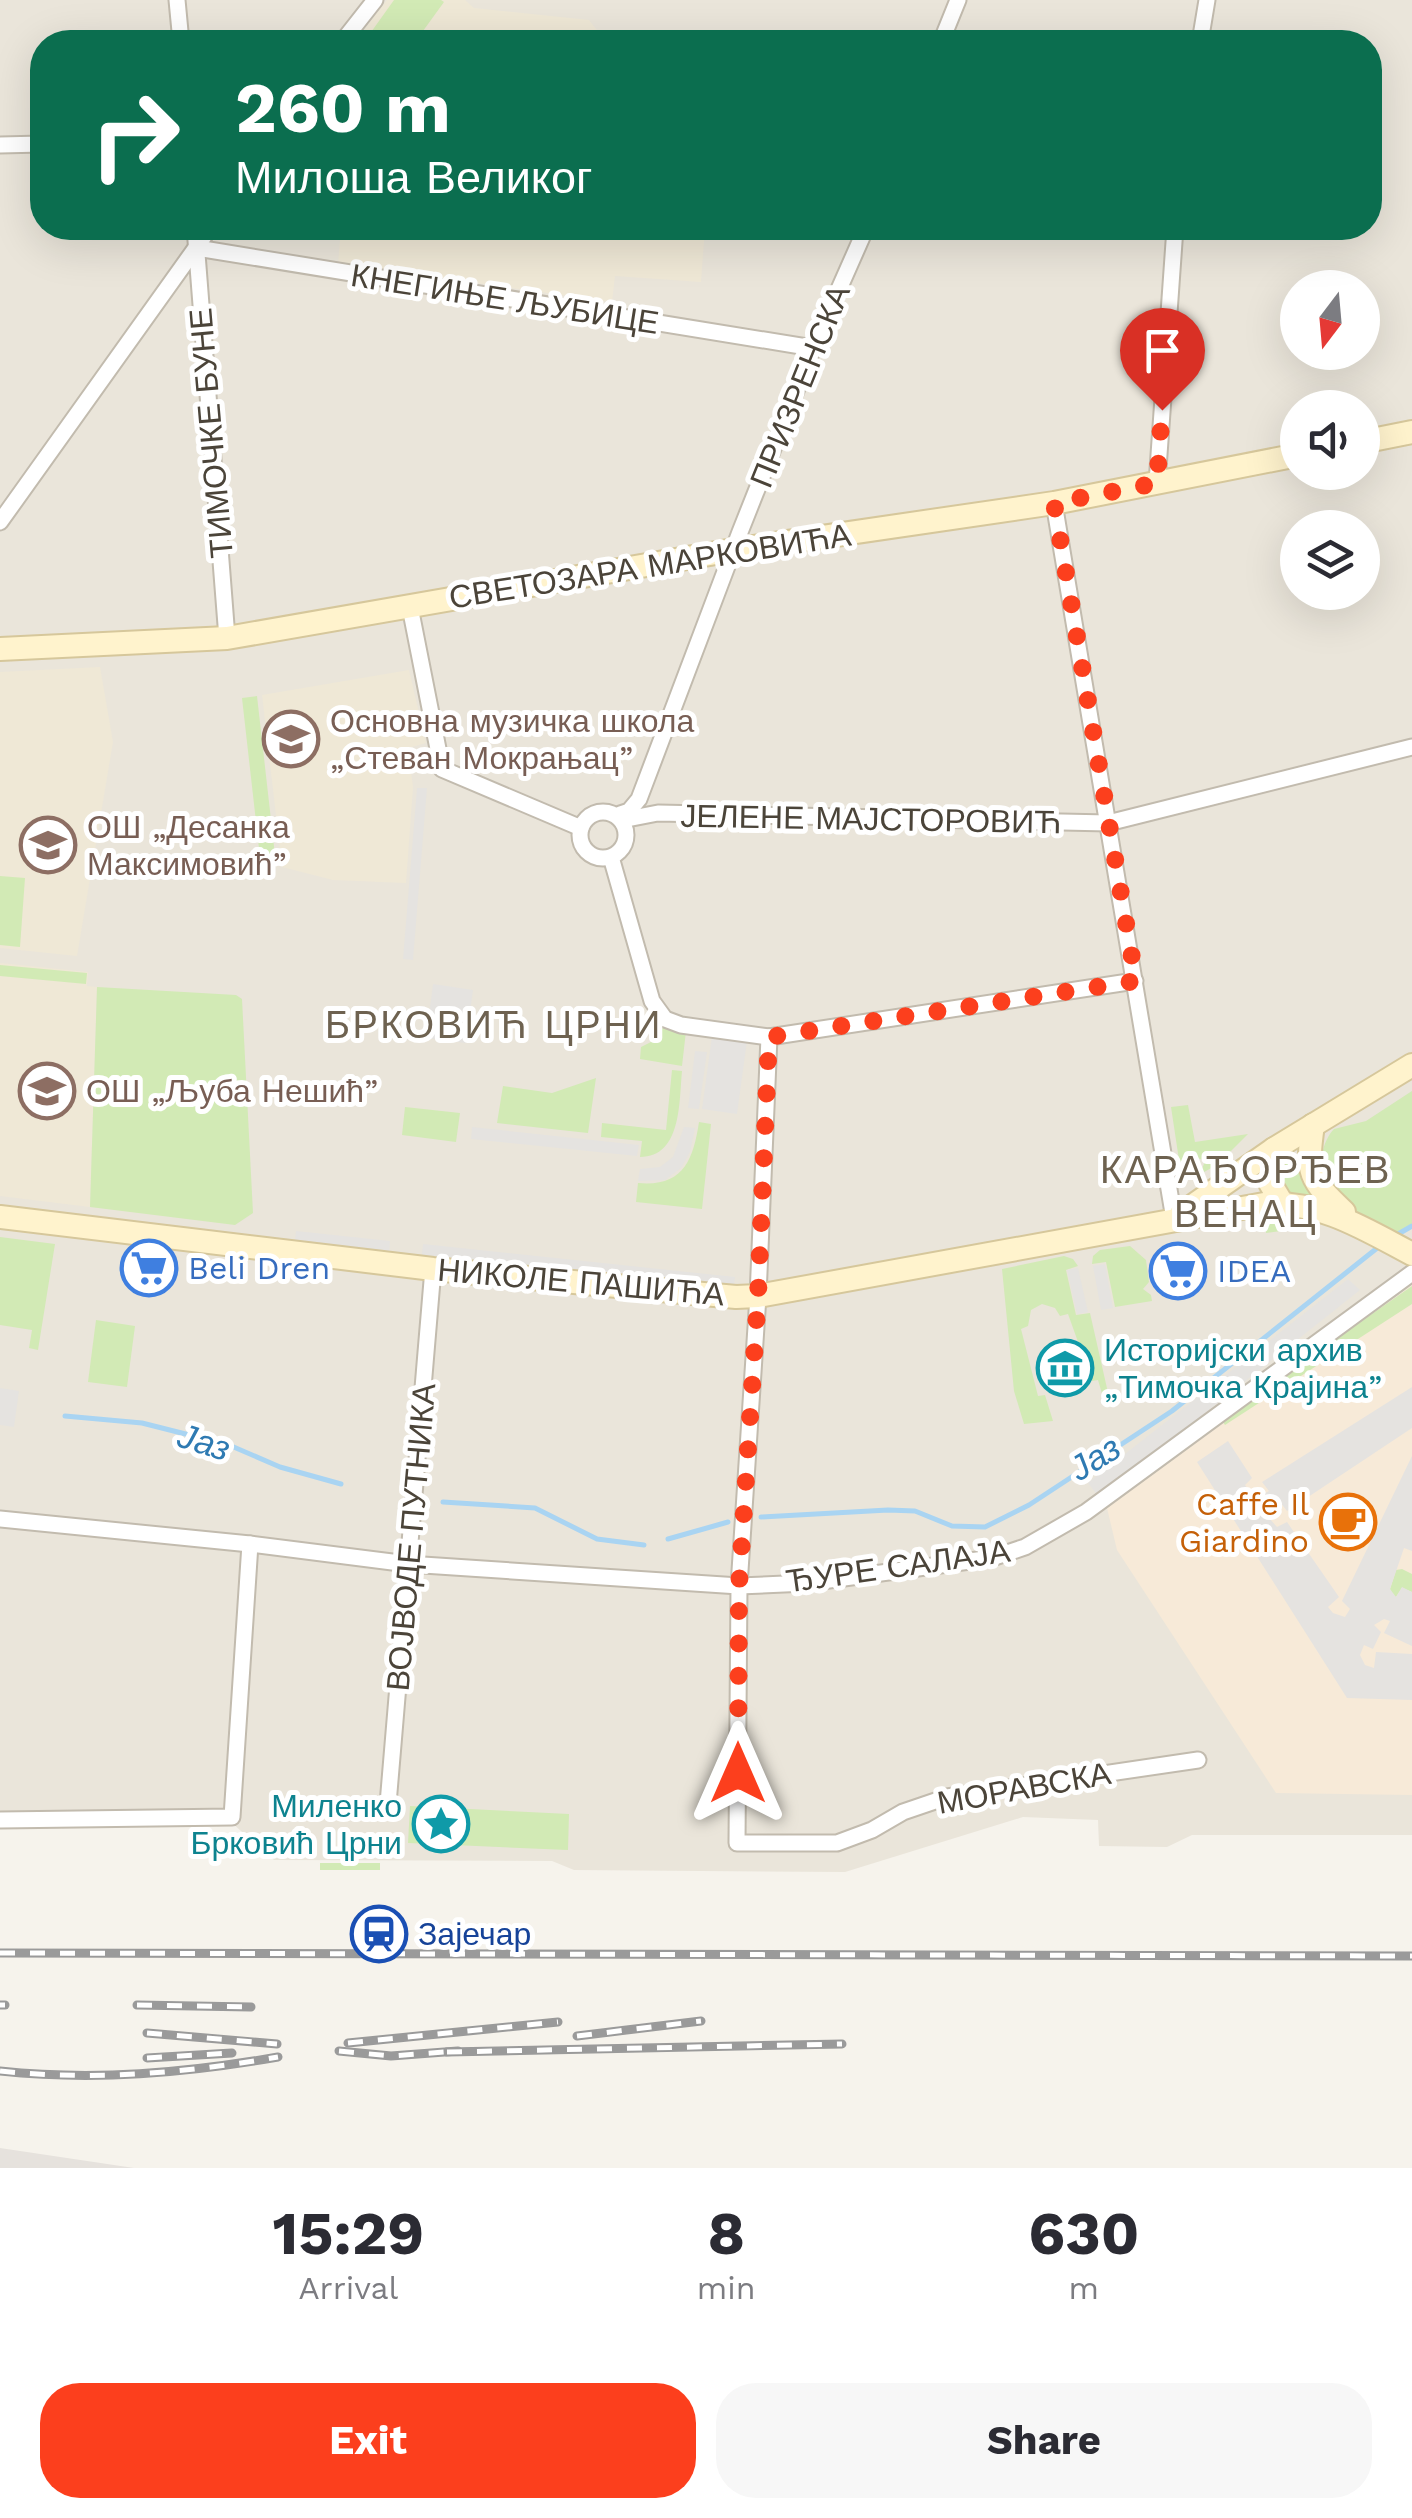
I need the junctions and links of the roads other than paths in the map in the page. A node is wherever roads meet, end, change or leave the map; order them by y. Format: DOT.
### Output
graph roads {
  1 [pos="177,0"];
  2 [pos="375,0"];
  3 [pos="958,0"];
  4 [pos="1207,0"];
  5 [pos="180,30"];
  6 [pos="351,30"];
  7 [pos="946,30"];
  8 [pos="1202,30"];
  9 [pos="30,144"];
  10 [pos="0,145"];
  11 [pos="196,240"];
  12 [pos="202,240"];
  13 [pos="861,240"];
  14 [pos="1173,240"];
  15 [pos="196,248"];
  16 [pos="814,348"];
  17 [pos="1412,432"];
  18 [pos="1380,438"];
  19 [pos="1280,459"];
  20 [pos="1157,483"];
  21 [pos="1054,503"];
  22 [pos="0,522"];
  23 [pos="733,550"];
  24 [pos="410,607"];
  25 [pos="227,638"];
  26 [pos="0,649"];
  27 [pos="1412,747"];
  28 [pos="619,818"];
  29 [pos="1108,823"];
  30 [pos="581,828"];
  31 [pos="610,857"];
  32 [pos="1136,981"];
  33 [pos="769,1037"];
  34 [pos="1412,1065"];
  35 [pos="1313,1125"];
  36 [pos="1274,1149"];
  37 [pos="1309,1172"];
  38 [pos="1282,1203"];
  39 [pos="0,1217"];
  40 [pos="1174,1219"];
  41 [pos="1354,1221"];
  42 [pos="1404,1252"];
  43 [pos="433,1269"];
  44 [pos="758,1296"];
  45 [pos="0,1519"];
  46 [pos="250,1544"];
  47 [pos="408,1564"];
  48 [pos="739,1586"];
  49 [pos="1198,1760"];
  50 [pos="388,1804"];
  51 [pos="0,1820"];
  1 -- 5 [label="street"];
  2 -- 6 [label="street"];
  3 -- 7 [label="street"];
  4 -- 8 [label="street"];
  9 -- 10 [label="street"];
  11 -- 15 [label="street, ТИМОЧКЕ БУНЕ"];
  12 -- 15 [label="street"];
  13 -- 16 [label="street, ПРИЗРЕНСКА"];
  14 -- 20 [label="street"];
  15 -- 16 [label="street, КНЕГИЊЕ ЉУБИЦЕ"];
  15 -- 22 [label="street"];
  15 -- 25 [label="street, ТИМОЧКЕ БУНЕ"];
  16 -- 23 [label="street, ПРИЗРЕНСКА"];
  17 -- 18 [label="street"];
  19 -- 20 [label="street, СВЕТОЗАРА МАРКОВИЋА"];
  20 -- 21 [label="street, СВЕТОЗАРА МАРКОВИЋА"];
  21 -- 23 [label="street, СВЕТОЗАРА МАРКОВИЋА"];
  21 -- 29 [label="street"];
  23 -- 24 [label="street, СВЕТОЗАРА МАРКОВИЋА"];
  23 -- 28 [label="street, ПРИЗРЕНСКА"];
  24 -- 25 [label="street, СВЕТОЗАРА МАРКОВИЋА"];
  24 -- 30 [label="street"];
  25 -- 26 [label="street, СВЕТОЗАРА МАРКОВИЋА"];
  27 -- 29 [label="street, ЈЕЛЕНЕ МАЈСТОРОВИЋ"];
  28 -- 29 [label="street, ЈЕЛЕНЕ МАЈСТОРОВИЋ"];
  28 -- 30 [label="street"];
  28 -- 31 [label="street"];
  29 -- 32 [label="street"];
  30 -- 31 [label="street"];
  31 -- 33 [label="street"];
  32 -- 33 [label="street"];
  32 -- 40 [label="street"];
  33 -- 44 [label="street"];
  34 -- 35 [label="street, НИКОЛЕ ПАШИЋА"];
  35 -- 36 [label="street, НИКОЛЕ ПАШИЋА"];
  35 -- 37 [label="street"];
  36 -- 37 [label="street"];
  36 -- 38 [label="street"];
  36 -- 40 [label="street, НИКОЛЕ ПАШИЋА"];
  37 -- 41 [label="street"];
  38 -- 40 [label="street"];
  38 -- 41 [label="street"];
  39 -- 43 [label="street, НИКОЛЕ ПАШИЋА"];
  40 -- 44 [label="street, НИКОЛЕ ПАШИЋА"];
  41 -- 42 [label="street"];
  42 -- 48 [label="street, ЂУРЕ САЛАЈА"];
  43 -- 44 [label="street, НИКОЛЕ ПАШИЋА"];
  43 -- 47 [label="street, ВОЈВОДЕ ПУТНИКА"];
  44 -- 48 [label="street"];
  45 -- 46 [label="street, ЂУРЕ САЛАЈА"];
  46 -- 47 [label="street, ЂУРЕ САЛАЈА"];
  46 -- 51 [label="street"];
  47 -- 48 [label="street, ЂУРЕ САЛАЈА"];
  47 -- 50 [label="street, ВОЈВОДЕ ПУТНИКА"];
  48 -- 49 [label="street, МОРАВСКА"];
}
